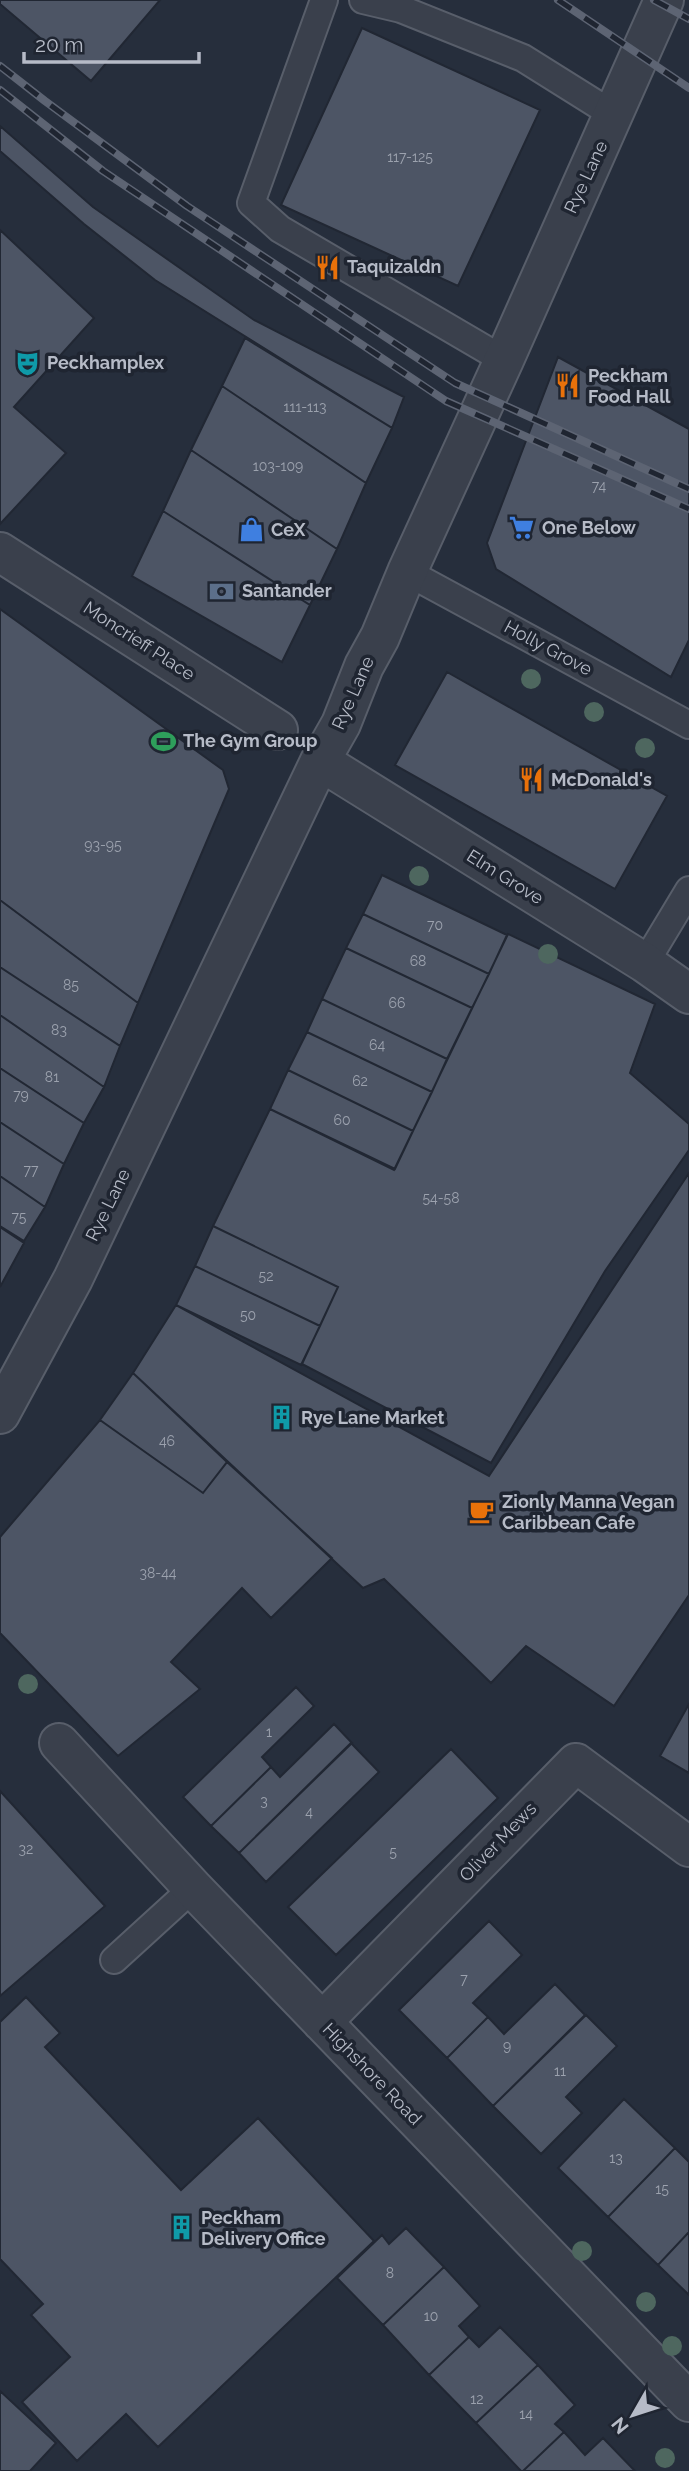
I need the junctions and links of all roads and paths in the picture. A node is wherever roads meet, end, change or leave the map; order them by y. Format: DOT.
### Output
graph roads {
  1 [pos="324,0"];
  2 [pos="363,0"];
  3 [pos="664,0"];
  4 [pos="614,116"];
  5 [pos="505,360"];
  6 [pos="0,552"];
  7 [pos="407,572"];
  8 [pos="689,725"];
  9 [pos="278,730"];
  10 [pos="320,761"];
  11 [pos="689,890"];
  12 [pos="645,963"];
  13 [pos="689,994"];
  14 [pos="0,1414"];
  15 [pos="60,1744"];
  16 [pos="689,1847"];
  17 [pos="193,1888"];
  18 [pos="114,1959"];
  19 [pos="321,2022"];
  20 [pos="689,2402"];
  1 -- 5 [label="lane"];
  2 -- 4 [label="lane"];
  3 -- 4 [label="street, Rye Lane"];
  4 -- 5 [label="street, Rye Lane"];
  5 -- 7 [label="street, Rye Lane"];
  6 -- 9 [label="street, Moncrieff Place"];
  7 -- 8 [label="lane, Holly Grove"];
  7 -- 10 [label="street, Rye Lane"];
  10 -- 12 [label="street, Elm Grove"];
  10 -- 14 [label="street, Rye Lane"];
  11 -- 12 [label="lane"];
  12 -- 13 [label="street, Elm Grove"];
  15 -- 17 [label="street, Highshore Road"];
  16 -- 19 [label="street, Oliver Mews"];
  17 -- 18 [label="lane"];
  17 -- 19 [label="street, Highshore Road"];
  19 -- 20 [label="street, Highshore Road"];
}
